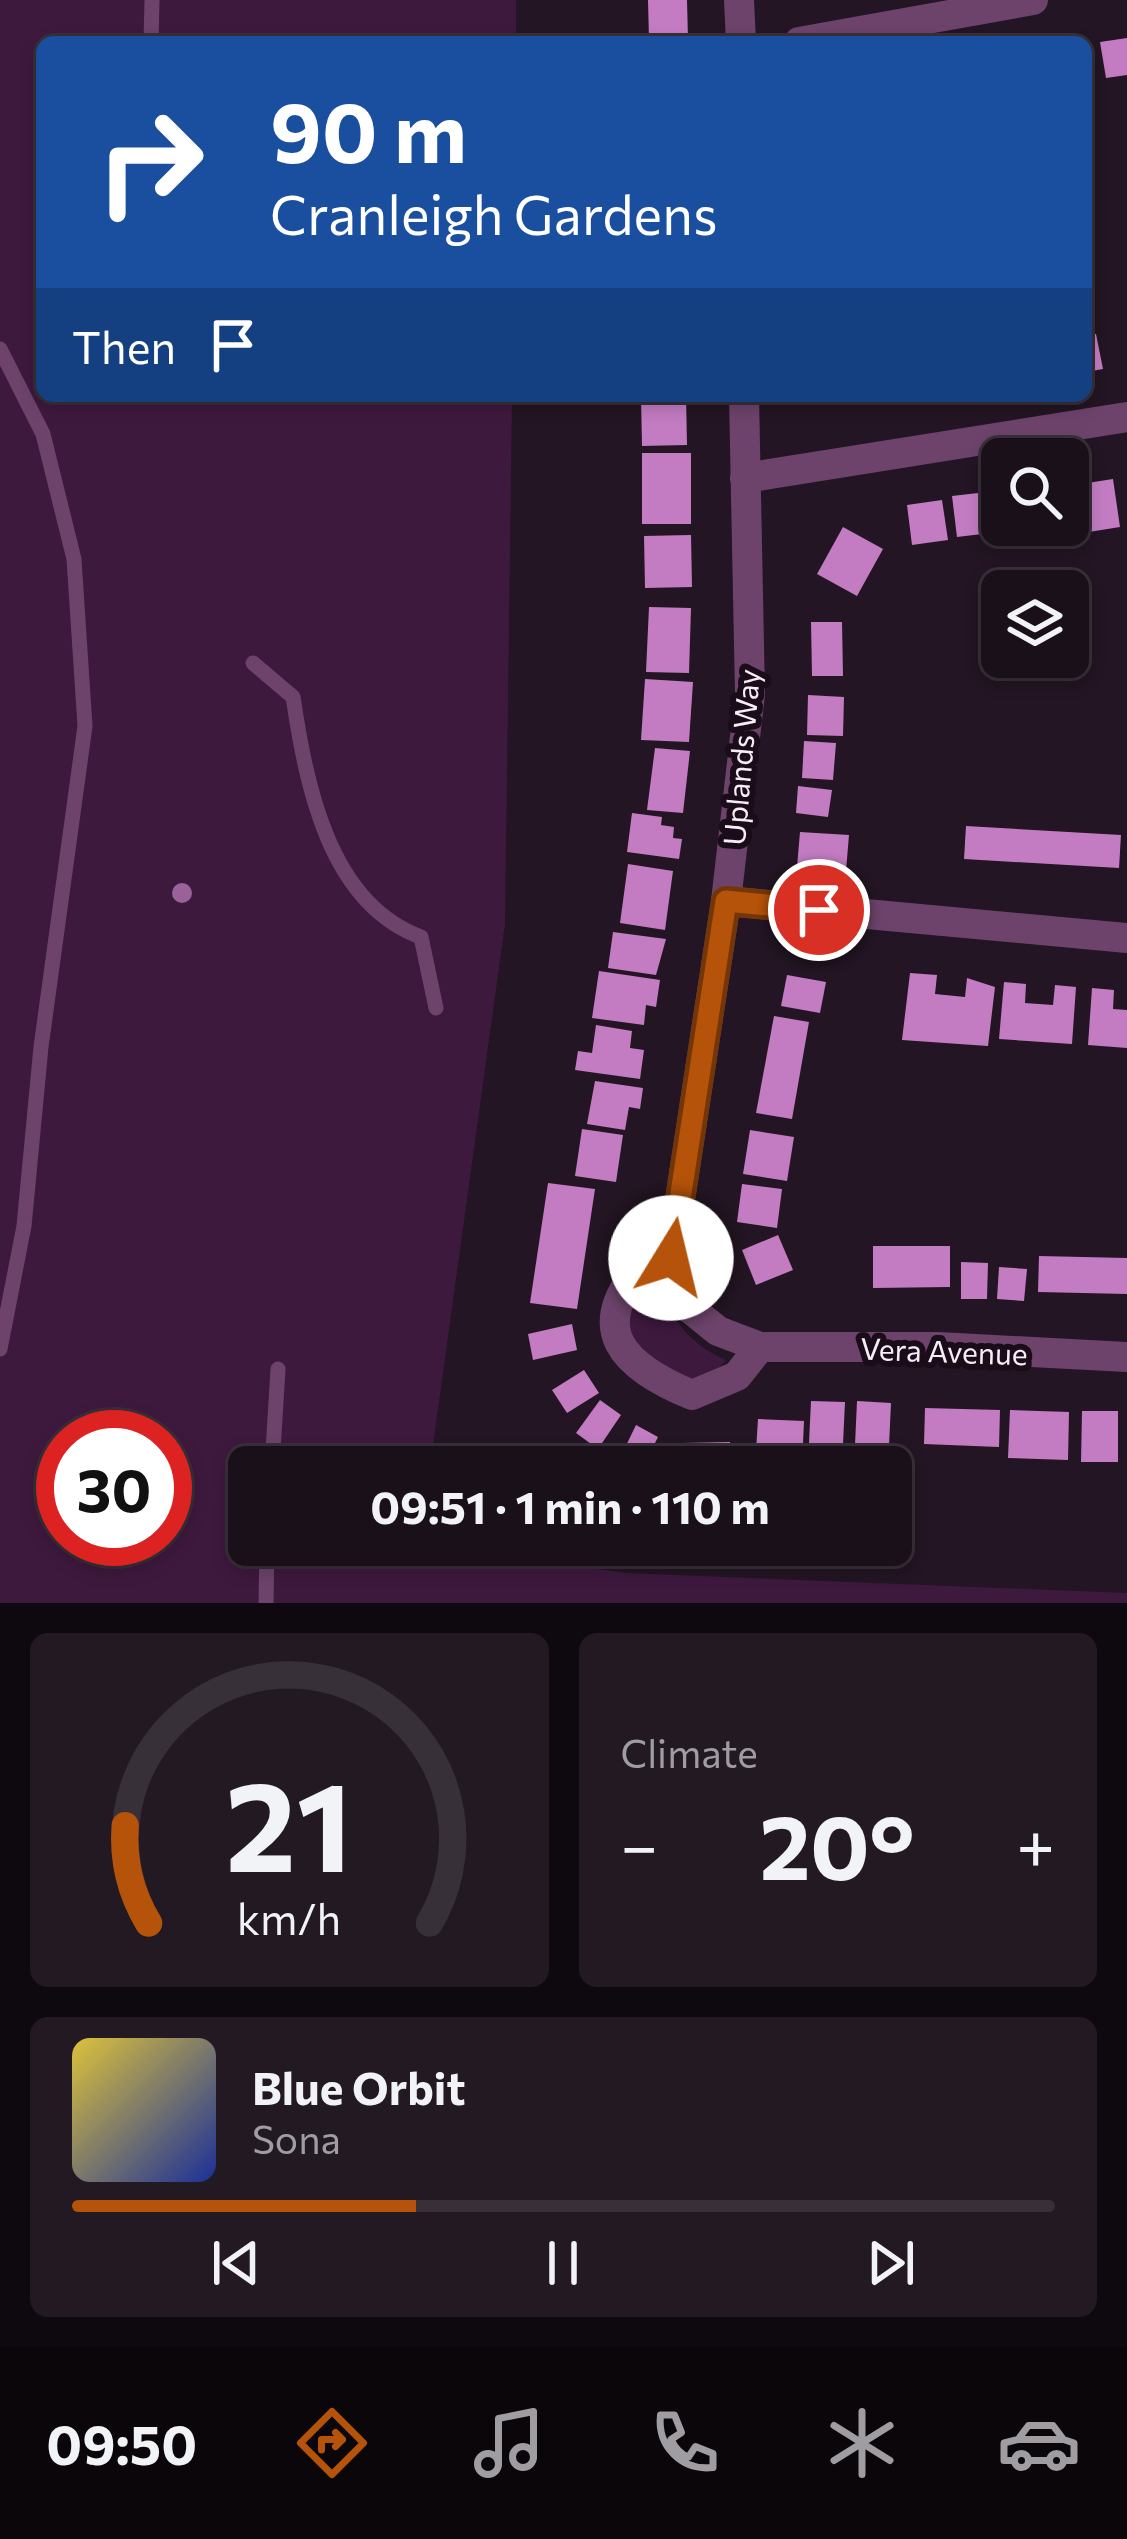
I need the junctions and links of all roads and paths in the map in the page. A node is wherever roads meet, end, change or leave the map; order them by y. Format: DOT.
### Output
graph roads {
  1 [pos="152,0"];
  2 [pos="740,0"];
  3 [pos="1033,0"];
  4 [pos="152,36"];
  5 [pos="741,36"];
  6 [pos="832,36"];
  7 [pos="0,349"];
  8 [pos="744,402"];
  9 [pos="1127,417"];
  10 [pos="745,478"];
  11 [pos="253,663"];
  12 [pos="726,901"];
  13 [pos="1127,938"];
  14 [pos="436,1008"];
  15 [pos="671,1258"];
  16 [pos="760,1347"];
  17 [pos="0,1349"];
  18 [pos="1127,1357"];
  19 [pos="278,1369"];
  20 [pos="273,1446"];
  21 [pos="267,1566"];
  22 [pos="266,1603"];
  1 -- 4 [label="lane"];
  2 -- 5 [label="street"];
  3 -- 6 [label="street"];
  7 -- 17 [label="lane"];
  8 -- 10 [label="street, Uplands Way"];
  9 -- 10 [label="street"];
  10 -- 12 [label="street, Uplands Way"];
  11 -- 14 [label="lane"];
  12 -- 13 [label="street"];
  12 -- 15 [label="street, Uplands Way"];
  15 -- 16 [label="street"];
  15 -- 16 [label="street"];
  16 -- 18 [label="street, Vera Avenue"];
  19 -- 20 [label="lane"];
  21 -- 22 [label="lane"];
}
